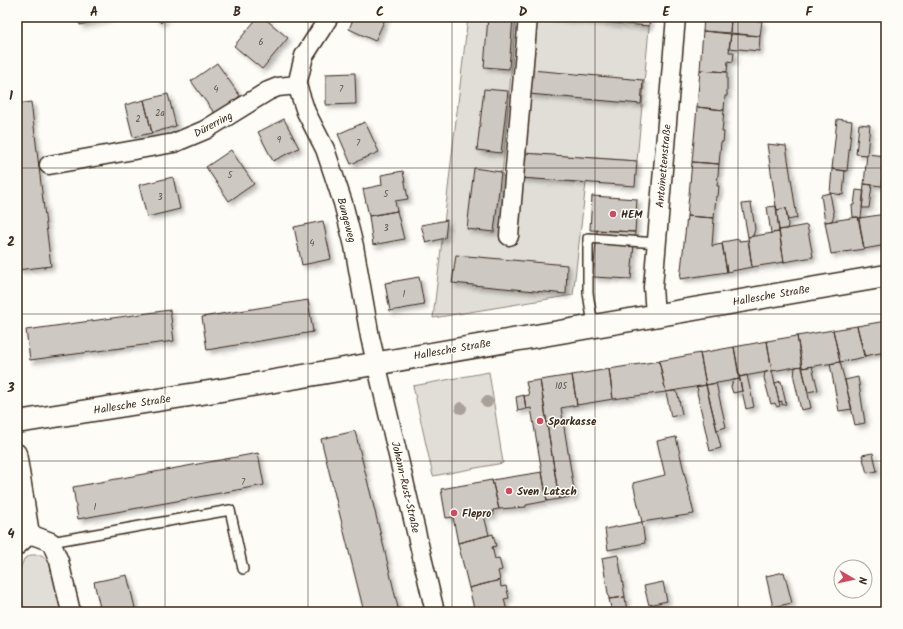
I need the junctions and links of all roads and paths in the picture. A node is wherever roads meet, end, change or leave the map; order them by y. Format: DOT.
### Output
graph roads {
  1 [pos="330,17"];
  2 [pos="528,17"];
  3 [pos="676,17"];
  4 [pos="297,85"];
  5 [pos="49,165"];
  6 [pos="509,236"];
  7 [pos="657,243"];
  8 [pos="886,276"];
  9 [pos="655,315"];
  10 [pos="593,325"];
  11 [pos="376,362"];
  12 [pos="17,422"];
  13 [pos="17,453"];
  14 [pos="30,534"];
  15 [pos="51,542"];
  16 [pos="17,546"];
  17 [pos="243,569"];
  18 [pos="71,612"];
  19 [pos="435,612"];
  1 -- 4 [label="street"];
  2 -- 6 [label="street"];
  3 -- 7 [label="street, Antoinettenstraße"];
  4 -- 5 [label="street, Dürerring"];
  4 -- 11 [label="street, Bungeweg"];
  7 -- 9 [label="street, Antoinettenstraße"];
  7 -- 10 [label="lane"];
  8 -- 9 [label="main road, Hallesche Straße"];
  9 -- 10 [label="main road, Hallesche Straße"];
  10 -- 11 [label="main road, Hallesche Straße"];
  11 -- 12 [label="main road, Hallesche Straße"];
  11 -- 19 [label="street, Johann-Rust-Straße"];
  13 -- 14 [label="street"];
  14 -- 15 [label="street"];
  14 -- 16 [label="street"];
  15 -- 17 [label="lane"];
  15 -- 18 [label="street"];
}
